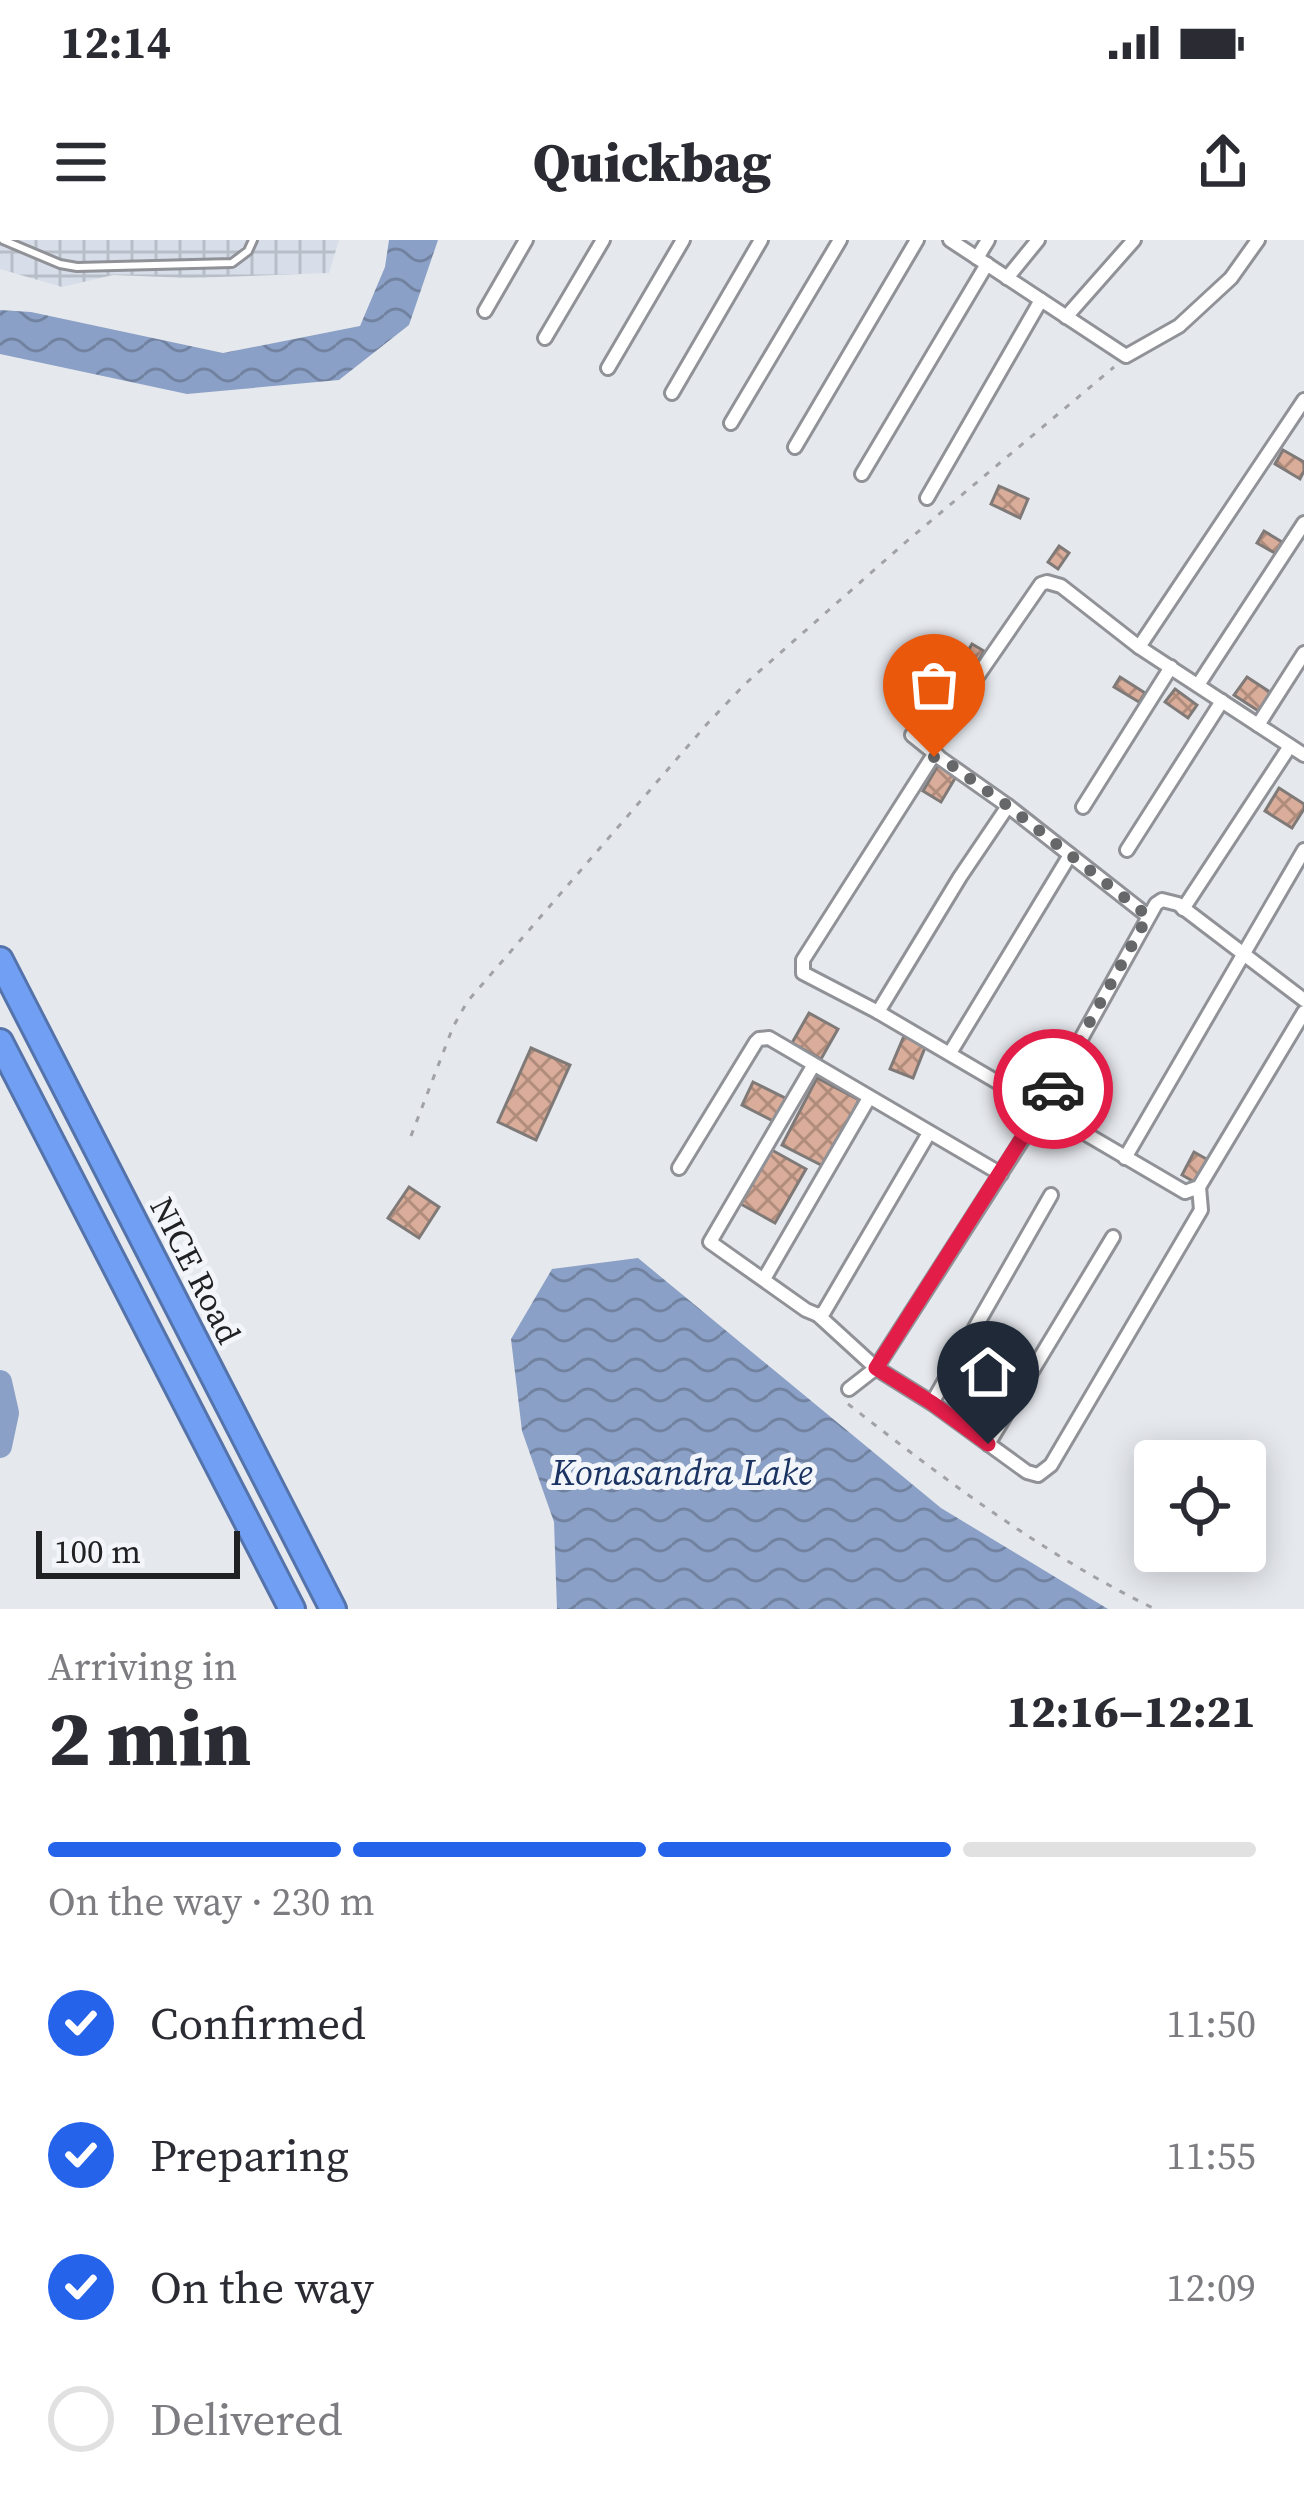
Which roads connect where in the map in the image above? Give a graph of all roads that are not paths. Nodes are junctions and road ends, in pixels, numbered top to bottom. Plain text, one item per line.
1 (3, 240) edge
2 (253, 240) edge
3 (526, 240) edge
4 (603, 240) edge
5 (682, 240) edge
6 (761, 240) edge
7 (840, 240) edge
8 (917, 240) edge
9 (950, 240) edge
10 (988, 240) edge
11 (1038, 240) edge
12 (1134, 240) edge
13 (1258, 240) edge
14 (982, 261) junction
15 (1007, 278) junction
16 (1041, 300) junction
17 (484, 311) dead end
18 (1066, 317) junction
19 (545, 338) dead end
20 (608, 368) dead end
21 (672, 393) dead end
22 (1304, 400) edge
23 (730, 423) dead end
24 (795, 447) dead end
25 (862, 474) dead end
26 (927, 498) dead end
27 (1304, 523) edge
28 (1139, 646) junction
29 (1304, 653) edge
30 (1171, 668) junction
31 (1198, 686) junction
32 (961, 700) dead end
33 (1222, 701) junction
34 (1258, 724) junction
35 (912, 735) dead end
36 (1290, 746) junction
37 (1304, 755) edge
38 (938, 757) junction
39 (1008, 806) junction
40 (1083, 807) dead end
41 (1127, 850) dead end
42 (1304, 850) edge
43 (1070, 855) junction
44 (1183, 909) junction
45 (1148, 916) junction
46 (1242, 952) junction
47 (0, 960) edge
48 (1304, 1000) edge
49 (878, 1012) junction
50 (1304, 1012) edge
51 (0, 1042) edge
52 (950, 1053) junction
53 (814, 1066) junction
54 (869, 1098) junction
55 (1042, 1109) junction
56 (929, 1133) junction
57 (1124, 1158) junction
58 (679, 1168) dead end
59 (1000, 1174) junction
60 (1199, 1187) junction
61 (1051, 1196) dead end
62 (1113, 1237) dead end
63 (764, 1279) junction
64 (818, 1315) junction
65 (876, 1368) junction
66 (848, 1389) road end
67 (932, 1403) junction
68 (988, 1444) junction
69 (292, 1609) edge
70 (333, 1609) edge

1 - 2 lane
3 - 17 street
4 - 19 street
5 - 20 street
6 - 21 street
7 - 23 street
8 - 24 street
9 - 14 street
10 - 14 street
11 - 15 street
12 - 18 street
13 - 18 street
14 - 15 street
14 - 25 street
15 - 16 street
16 - 18 street
16 - 26 street
22 - 28 street
27 - 31 street
28 - 30 street
28 - 32 street
29 - 34 street
30 - 31 street
30 - 40 street
31 - 33 street
33 - 34 street
33 - 41 street
34 - 36 street
35 - 38 street
36 - 37 street
36 - 44 street
38 - 39 street
38 - 49 street
39 - 43 street
39 - 49 street
42 - 46 street
43 - 45 street
43 - 52 street
44 - 45 street
44 - 46 street
45 - 55 street
46 - 48 street
46 - 57 street
47 - 70 highway, NICE Road
49 - 52 street
50 - 60 street
51 - 69 highway
52 - 55 street
53 - 54 street
53 - 58 street
53 - 63 street
54 - 56 street
54 - 63 street
55 - 57 street
55 - 59 street
56 - 59 street
56 - 64 street
57 - 60 street
59 - 65 street
60 - 68 street
61 - 67 street
62 - 68 street
63 - 64 street
64 - 65 street
65 - 66 street
65 - 67 street
67 - 68 street

